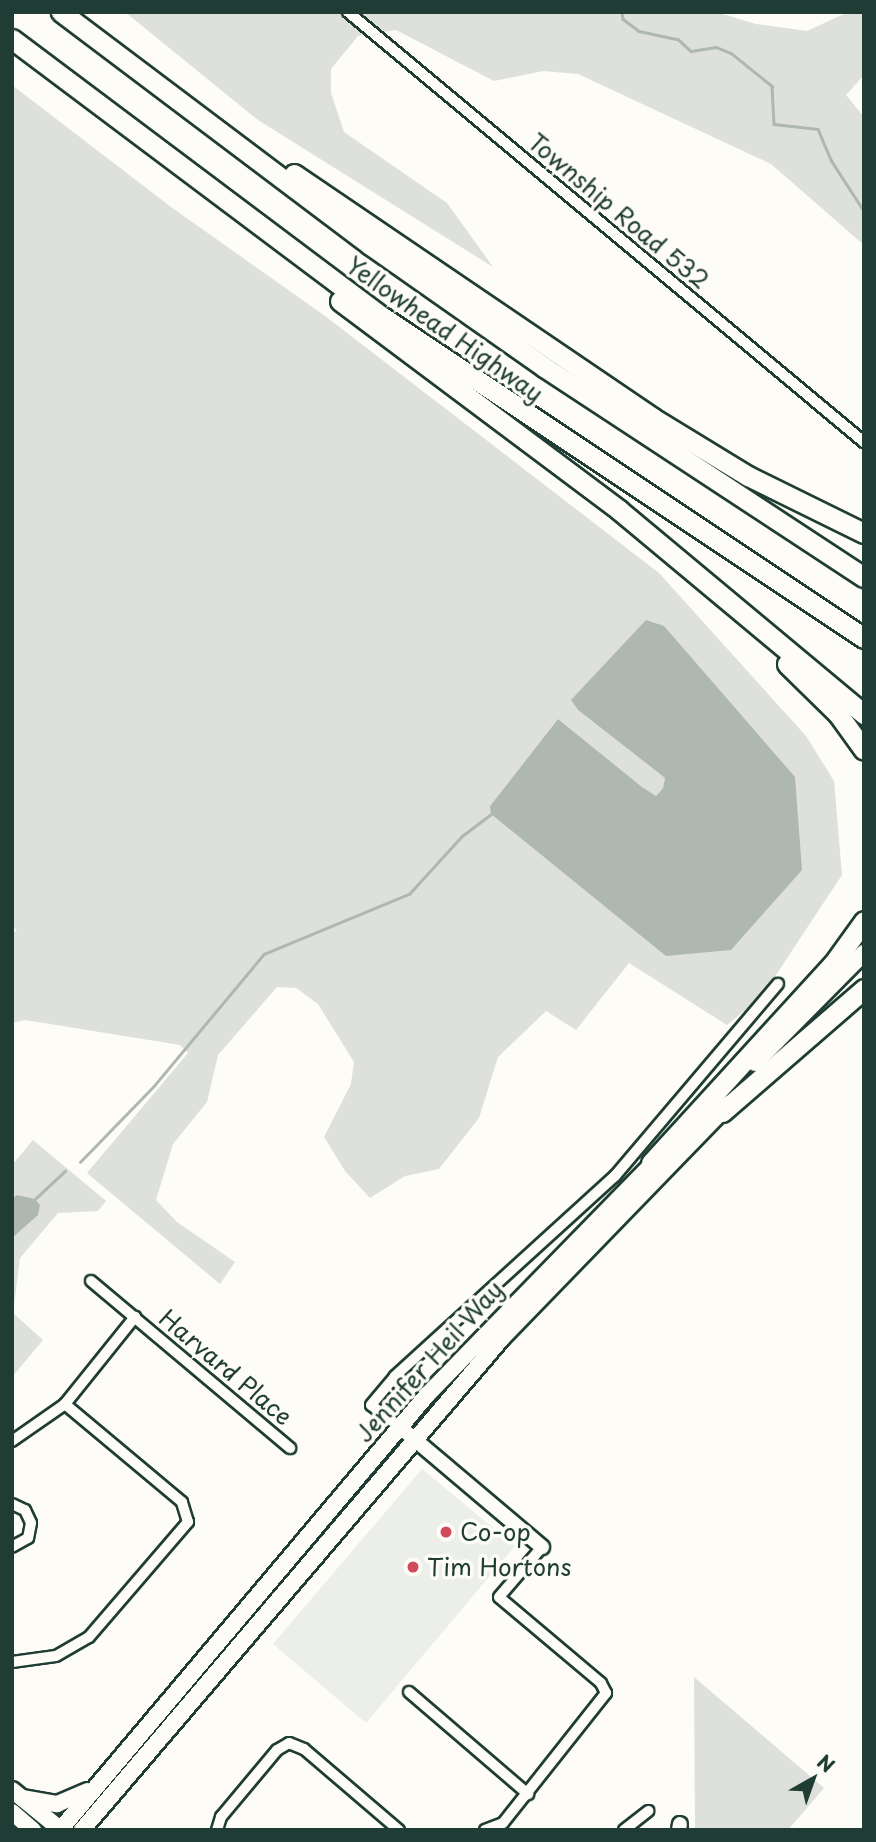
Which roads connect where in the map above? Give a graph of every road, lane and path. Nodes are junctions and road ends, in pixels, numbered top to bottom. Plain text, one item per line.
1 (61, 12) edge
2 (348, 12) edge
3 (12, 39) edge
4 (170, 97) junction
5 (237, 211) junction
6 (864, 442) edge
7 (864, 533) edge
8 (864, 577) edge
9 (712, 585) junction
10 (864, 638) edge
11 (864, 714) edge
12 (864, 750) edge
13 (864, 921) edge
14 (864, 953) edge
15 (864, 967) edge
16 (778, 984) dead end
17 (864, 989) edge
18 (722, 1112) junction
19 (651, 1163) junction
20 (91, 1281) dead end
21 (135, 1317) junction
22 (65, 1404) junction
23 (400, 1427) junction
24 (413, 1438) junction
25 (12, 1441) edge
26 (290, 1448) dead end
27 (12, 1504) edge
28 (12, 1547) edge
29 (542, 1547) joint
30 (12, 1662) edge
31 (409, 1692) dead end
32 (99, 1784) junction
33 (17, 1794) edge
34 (112, 1794) junction
35 (528, 1794) junction
36 (648, 1811) dead end
37 (13, 1813) edge
38 (22, 1830) edge
39 (33, 1830) edge
40 (60, 1830) edge
41 (82, 1830) edge
42 (100, 1830) edge
43 (217, 1830) edge
44 (399, 1830) edge
45 (485, 1830) edge
46 (624, 1830) edge

1 - 4 highway, Yellowhead Highway
2 - 6 street, Township Road 532
3 - 5 highway, Yellowhead Highway
4 - 7 highway
4 - 8 highway, Yellowhead Highway
5 - 9 highway
5 - 10 highway, Yellowhead Highway
9 - 11 highway
9 - 12 highway
13 - 19 highway
14 - 19 main road, Jennifer Heil Way
15 - 18 main road, Jennifer Heil Way
16 - 23 street, Jennifer Heil Way
17 - 18 highway
18 - 24 main road, Jennifer Heil Way
19 - 23 main road, Jennifer Heil Way
20 - 21 street, Harvard Place
21 - 22 street
21 - 26 street, Harvard Place
22 - 25 street
22 - 30 street
23 - 24 street
23 - 32 main road, Jennifer Heil Way
24 - 29 street
24 - 34 main road, Jennifer Heil Way
27 - 28 street
29 - 35 street
31 - 35 street
32 - 33 main road
32 - 40 main road, Jennifer Heil Way
33 - 40 main road
34 - 41 main road, Jennifer Heil Way
34 - 42 main road
35 - 45 street
36 - 46 street
37 - 38 main road
37 - 39 main road
43 - 44 street

